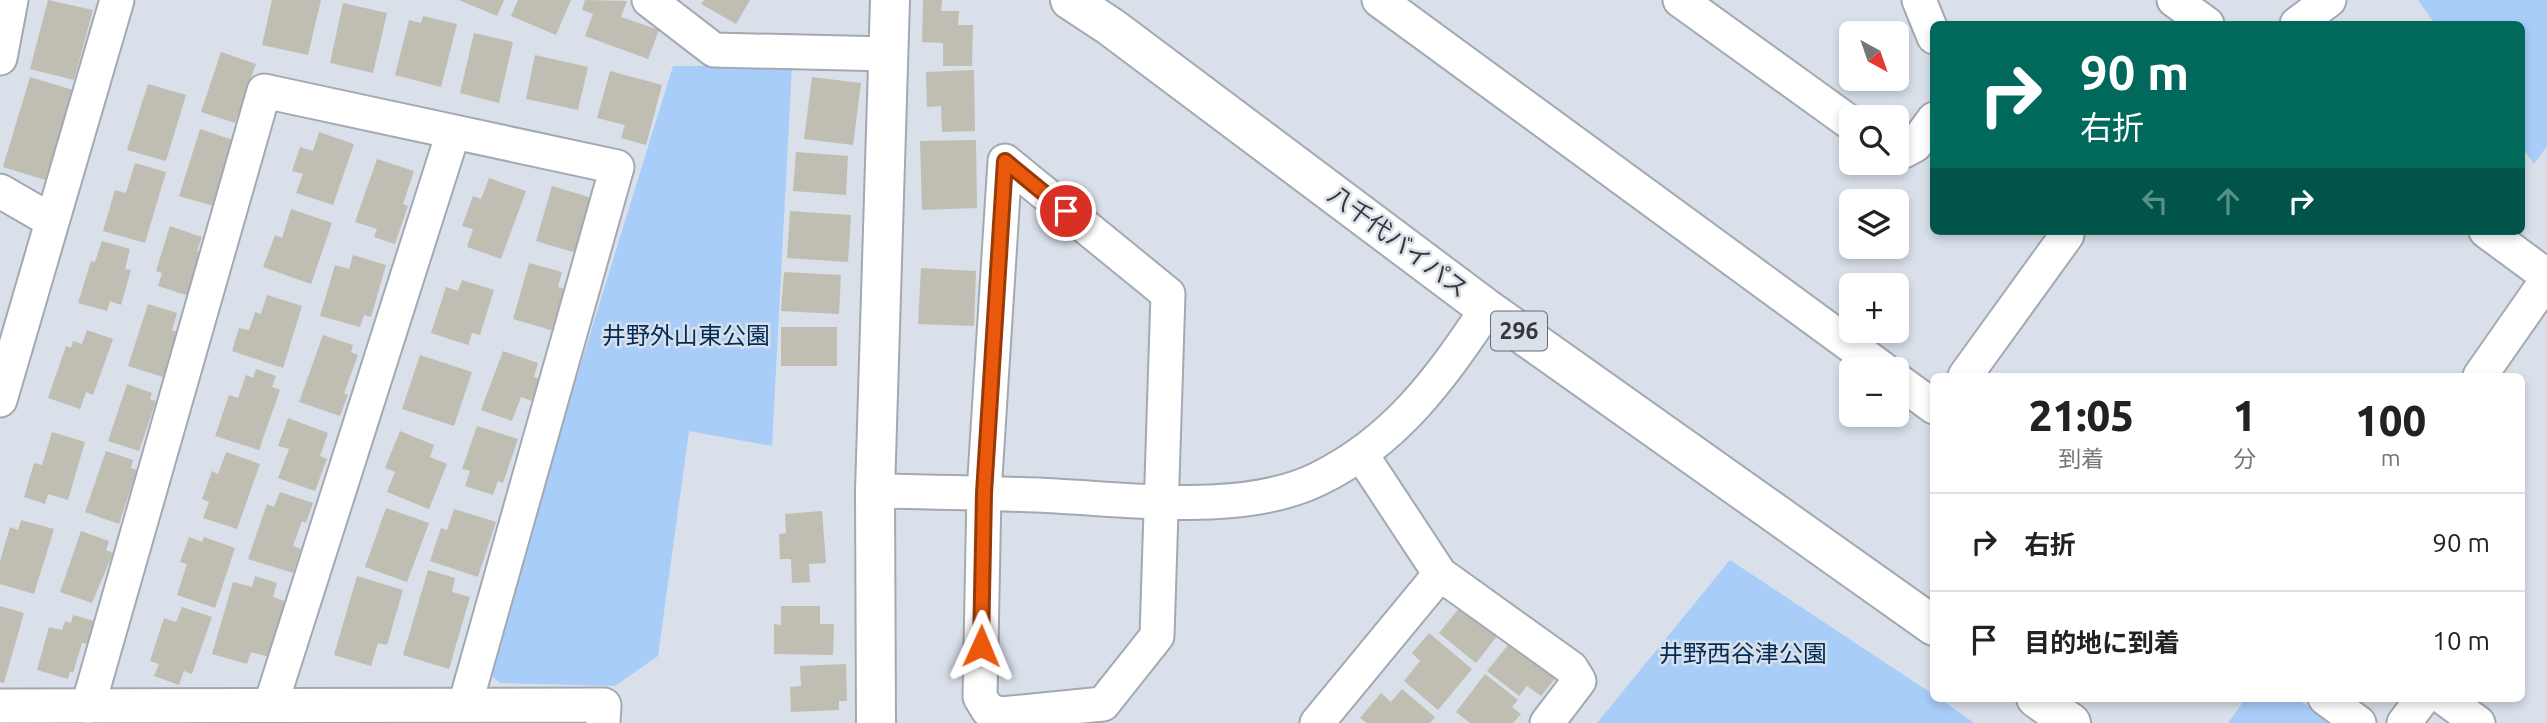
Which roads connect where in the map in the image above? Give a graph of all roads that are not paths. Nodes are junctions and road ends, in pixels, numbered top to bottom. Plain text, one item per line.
1 (10, 0) edge
2 (117, 0) edge
3 (649, 0) edge
4 (890, 0) edge
5 (1070, 0) edge
6 (1379, 0) edge
7 (1680, 0) edge
8 (1919, 0) edge
9 (2174, 0) edge
10 (2329, 0) edge
11 (2203, 21) edge
12 (2301, 21) edge
13 (1930, 27) edge
14 (889, 54) junction
15 (0, 58) edge
16 (1839, 115) edge
17 (1930, 124) edge
18 (453, 134) junction
19 (1909, 148) edge
20 (0, 191) edge
21 (52, 221) junction
22 (2067, 235) edge
23 (2491, 235) edge
24 (2547, 278) edge
25 (1487, 309) junction
26 (1867, 357) edge
27 (1967, 373) edge
28 (2482, 373) edge
29 (1909, 389) edge
30 (0, 400) edge
31 (1930, 404) edge
32 (1361, 454) junction
33 (875, 491) junction
34 (984, 493) junction
35 (1161, 501) junction
36 (1440, 574) junction
37 (1930, 623) edge
38 (2330, 702) edge
39 (2420, 702) edge
40 (2449, 702) edge
41 (271, 704) junction
42 (466, 705) junction
43 (0, 706) edge
44 (88, 706) junction
45 (603, 723) edge
46 (876, 723) edge
47 (1317, 723) edge
48 (1547, 723) edge
49 (2359, 723) edge
50 (2404, 723) edge
51 (2478, 723) edge

1 - 15 street
2 - 21 street
3 - 14 street
4 - 14 main road
5 - 25 main road, 八千代バイパス / 296
6 - 26 street
7 - 16 street
8 - 13 street
9 - 11 street
10 - 12 street
14 - 33 main road
17 - 19 street
18 - 41 street
18 - 42 street
18 - 44 street
20 - 21 street
21 - 30 street
22 - 27 street
23 - 24 street
24 - 28 street
25 - 32 street
25 - 37 main road, 八千代バイパス / 296
29 - 31 street
32 - 35 street
32 - 36 street
33 - 34 street
33 - 46 main road
34 - 35 street
34 - 35 street
34 - 35 street
36 - 47 street
36 - 48 street
38 - 49 street
39 - 50 street
40 - 51 street
41 - 42 street
41 - 44 street
42 - 45 street
43 - 44 street

